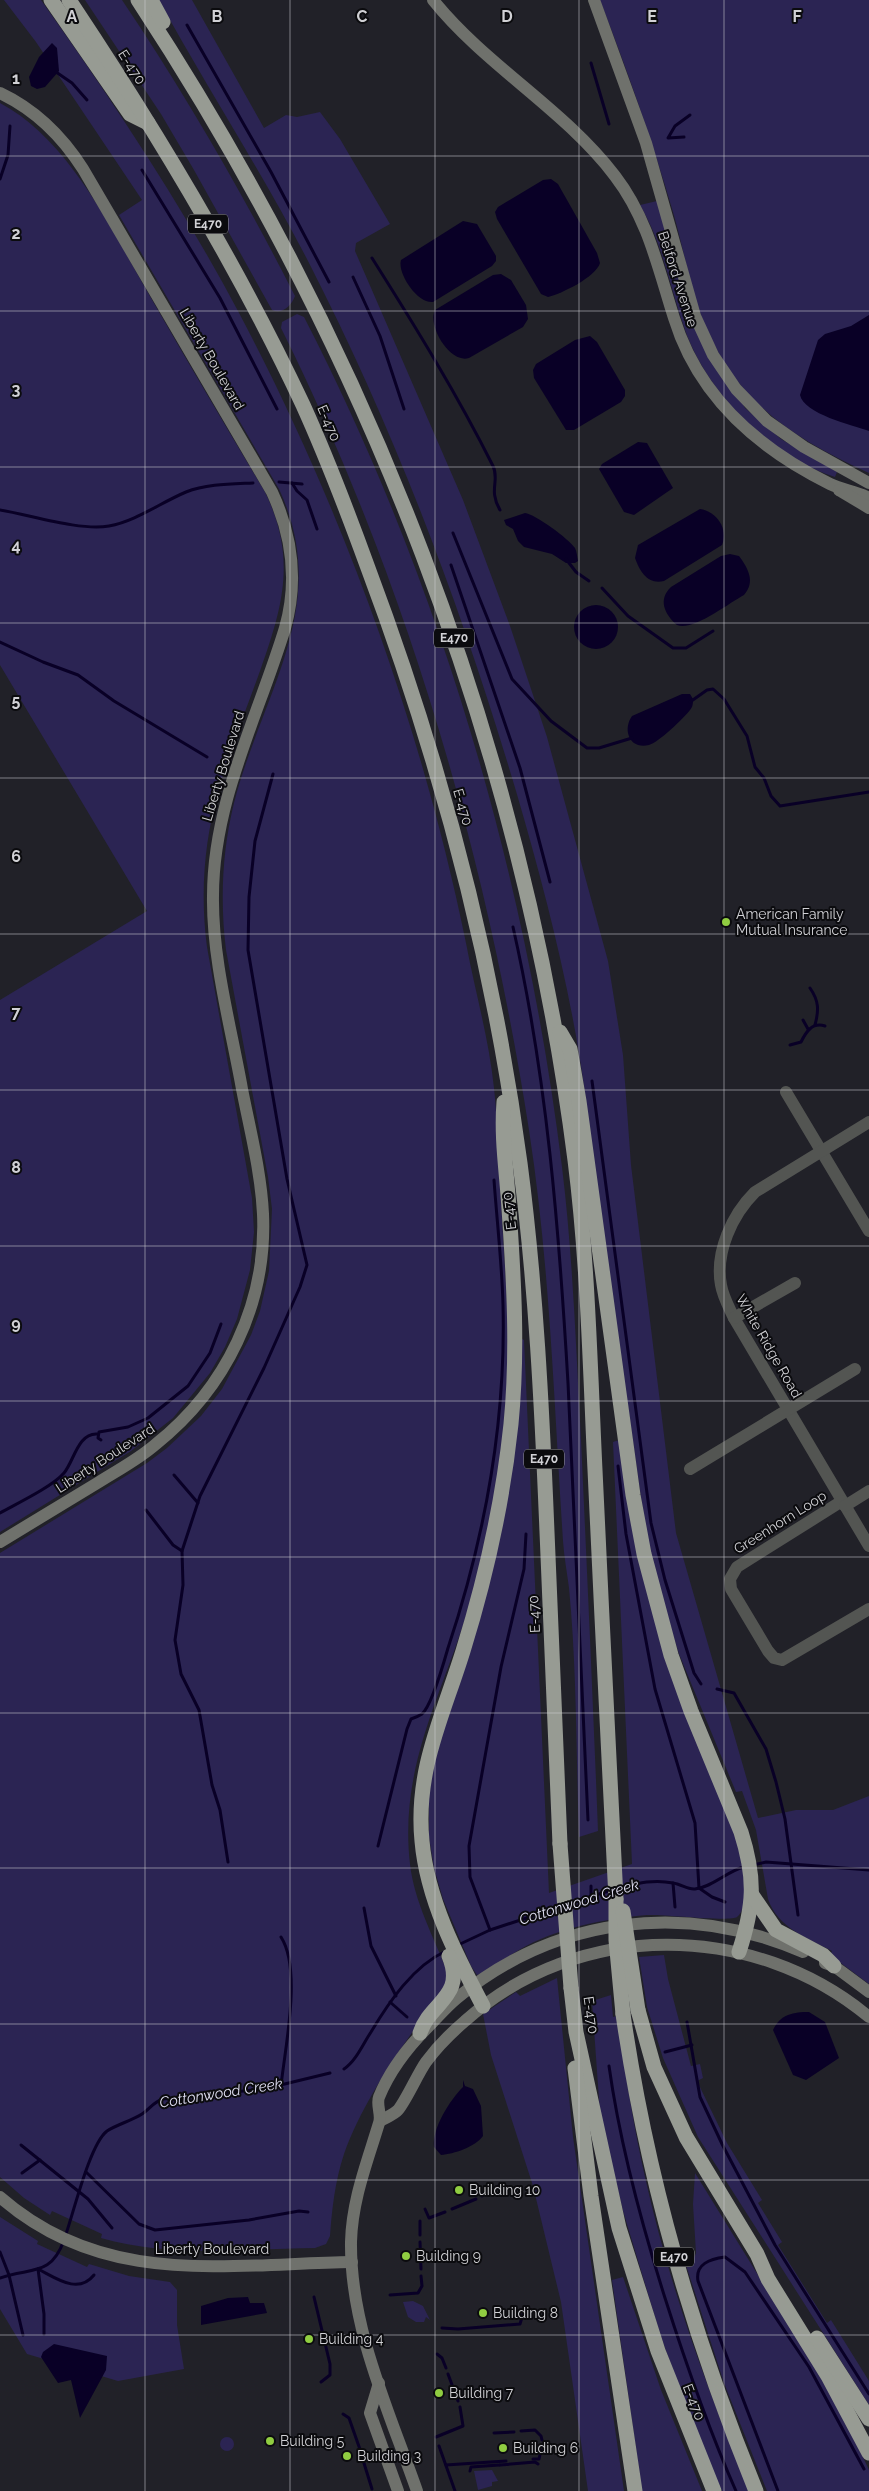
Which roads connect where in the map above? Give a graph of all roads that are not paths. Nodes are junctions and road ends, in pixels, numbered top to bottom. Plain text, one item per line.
1 (51, 0) edge
2 (68, 0) edge
3 (138, 0) edge
4 (152, 0) edge
5 (434, 0) edge
6 (594, 0) edge
7 (190, 80) junction
8 (0, 93) edge
9 (149, 124) junction
10 (868, 482) edge
11 (833, 486) junction
12 (869, 498) edge
13 (869, 508) edge
14 (555, 1025) junction
15 (506, 1076) junction
16 (786, 1092) dead end
17 (869, 1122) edge
18 (822, 1152) junction
19 (869, 1231) edge
20 (795, 1283) dead end
21 (734, 1318) junction
22 (855, 1369) dead end
23 (789, 1411) junction
24 (690, 1469) dead end
25 (869, 1491) edge
26 (844, 1504) junction
27 (0, 1542) edge
28 (869, 1546) edge
29 (869, 1609) edge
30 (752, 1896) junction
31 (616, 1899) junction
32 (746, 1931) junction
33 (739, 1952) junction
34 (834, 1966) junction
35 (458, 1968) junction
36 (472, 1986) junction
37 (869, 1992) edge
38 (483, 2006) junction
39 (869, 2017) edge
40 (576, 2032) junction
41 (420, 2033) junction
42 (380, 2121) junction
43 (0, 2197) edge
44 (757, 2254) junction
45 (352, 2262) junction
46 (379, 2383) junction
47 (869, 2419) edge
48 (869, 2454) edge
49 (398, 2491) edge
50 (417, 2491) edge
51 (635, 2491) edge
52 (714, 2491) edge
53 (756, 2491) edge

1 - 9 highway
2 - 9 highway, E-470 / E470
3 - 7 highway, E-470 / E470
4 - 7 highway
5 - 11 main road, Belford Avenue
6 - 10 main road, Belford Avenue
7 - 14 highway, E-470 / E470
8 - 27 main road, Liberty Boulevard
9 - 15 highway, E-470 / E470
11 - 12 main road, Belford Avenue
11 - 13 main road
14 - 30 highway
14 - 31 highway, E-470 / E470
15 - 35 highway
15 - 40 highway, E-470 / E470, bridge
16 - 18 street
17 - 18 street, White Ridge Road
18 - 19 street
18 - 21 street, White Ridge Road
20 - 21 street
21 - 23 street, White Ridge Road
22 - 23 street
23 - 24 street
23 - 26 street, White Ridge Road
25 - 26 street
26 - 28 street, White Ridge Road
26 - 29 street, Greenhorn Loop
30 - 32 highway
30 - 34 highway
31 - 44 highway, bridge
31 - 53 highway, E-470 / E470, bridge
32 - 33 highway
32 - 34 main road
32 - 36 main road
33 - 38 main road
33 - 39 main road
34 - 37 main road
35 - 36 highway
35 - 41 highway
36 - 38 highway
36 - 41 main road
38 - 42 main road
40 - 51 highway
40 - 52 highway, E-470 / E470
41 - 42 main road
42 - 45 main road
43 - 45 main road, Liberty Boulevard
44 - 47 highway
44 - 48 highway
45 - 46 main road
46 - 49 main road
46 - 50 main road

